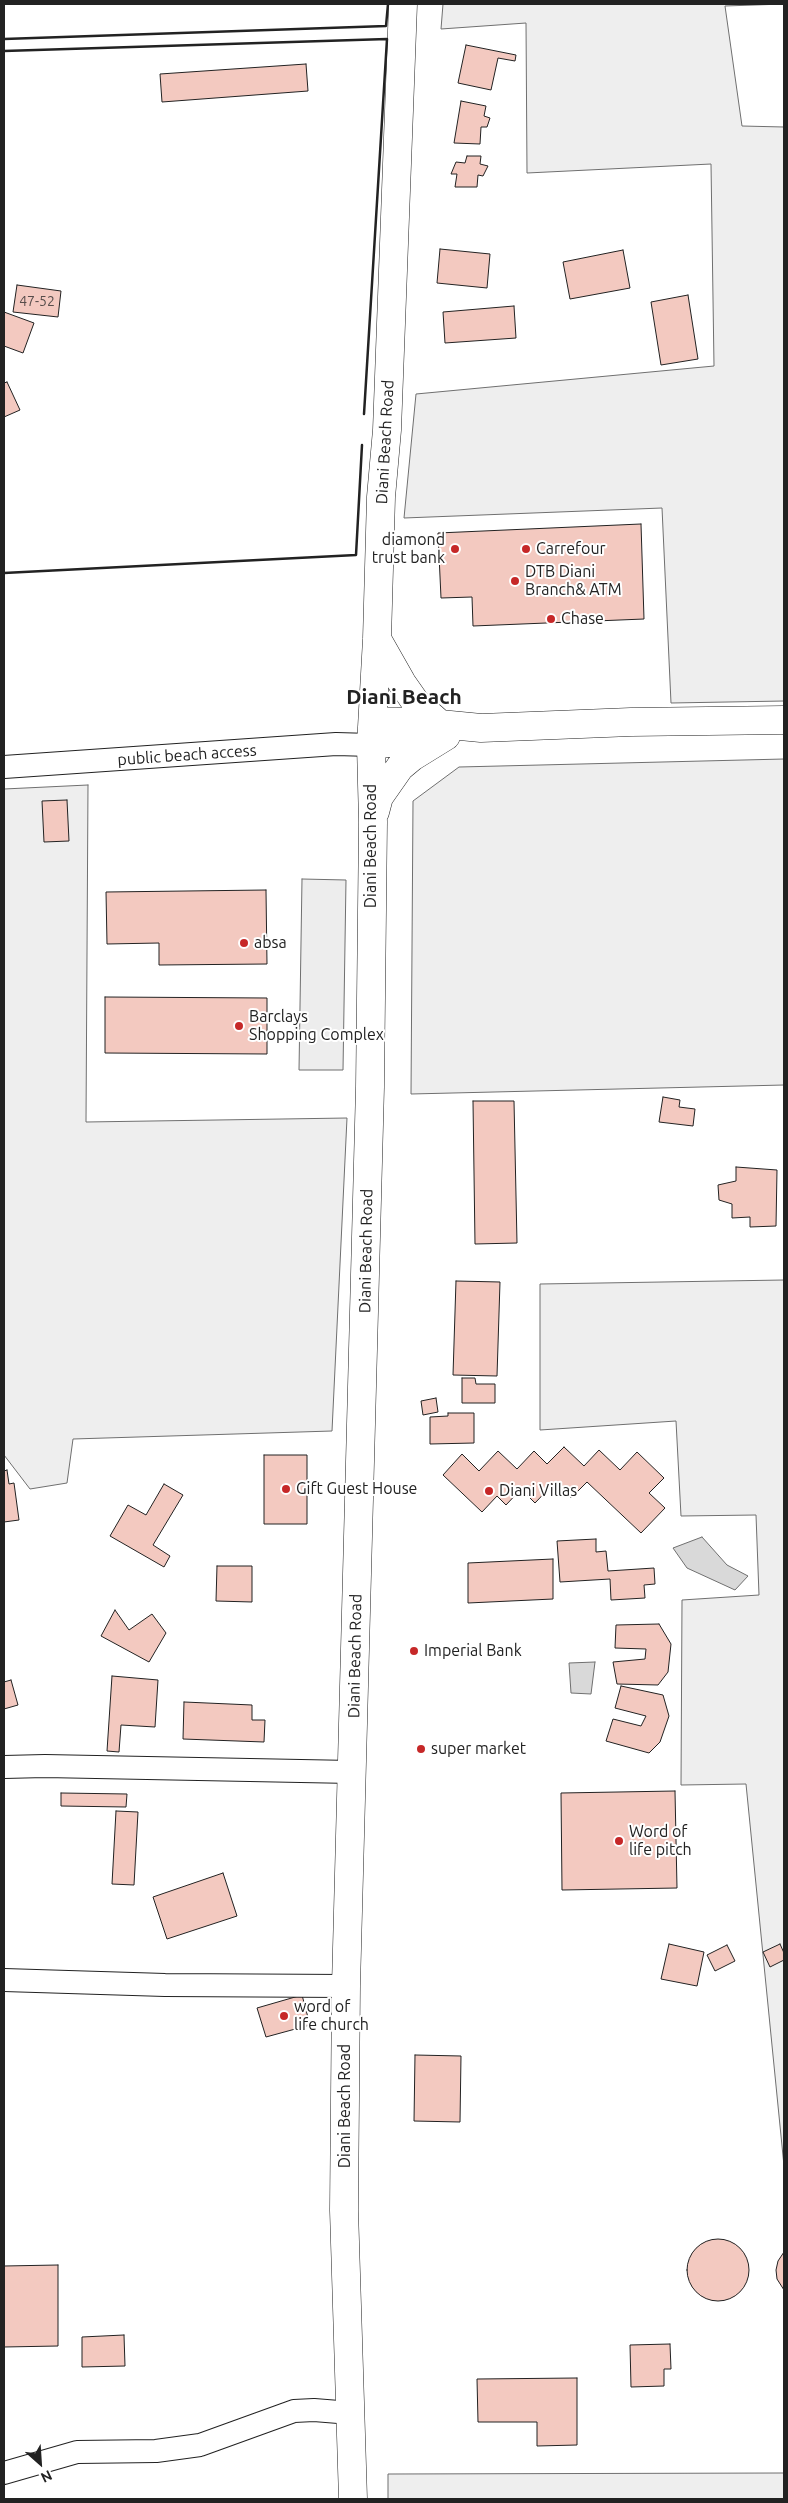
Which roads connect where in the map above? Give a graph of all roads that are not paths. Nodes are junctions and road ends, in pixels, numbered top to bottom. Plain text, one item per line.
1 (403, 4) edge
2 (378, 639) junction
3 (784, 720) edge
4 (444, 731) junction
5 (372, 733) junction
6 (4, 767) edge
7 (373, 822) junction
8 (4, 1768) edge
9 (352, 1772) junction
10 (4, 1980) edge
11 (346, 1986) junction
12 (351, 2413) junction
13 (4, 2473) edge
14 (353, 2499) edge

1 - 2 main road, Diani Beach Road
2 - 4 main road
2 - 5 main road, Diani Beach Road
3 - 4 main road
4 - 5 main road
4 - 7 main road
5 - 6 street, public beach access
5 - 7 main road, Diani Beach Road
7 - 9 main road, Diani Beach Road
8 - 9 street
9 - 11 main road, Diani Beach Road
10 - 11 street
11 - 12 main road, Diani Beach Road
12 - 13 street
12 - 14 main road, Diani Beach Road

